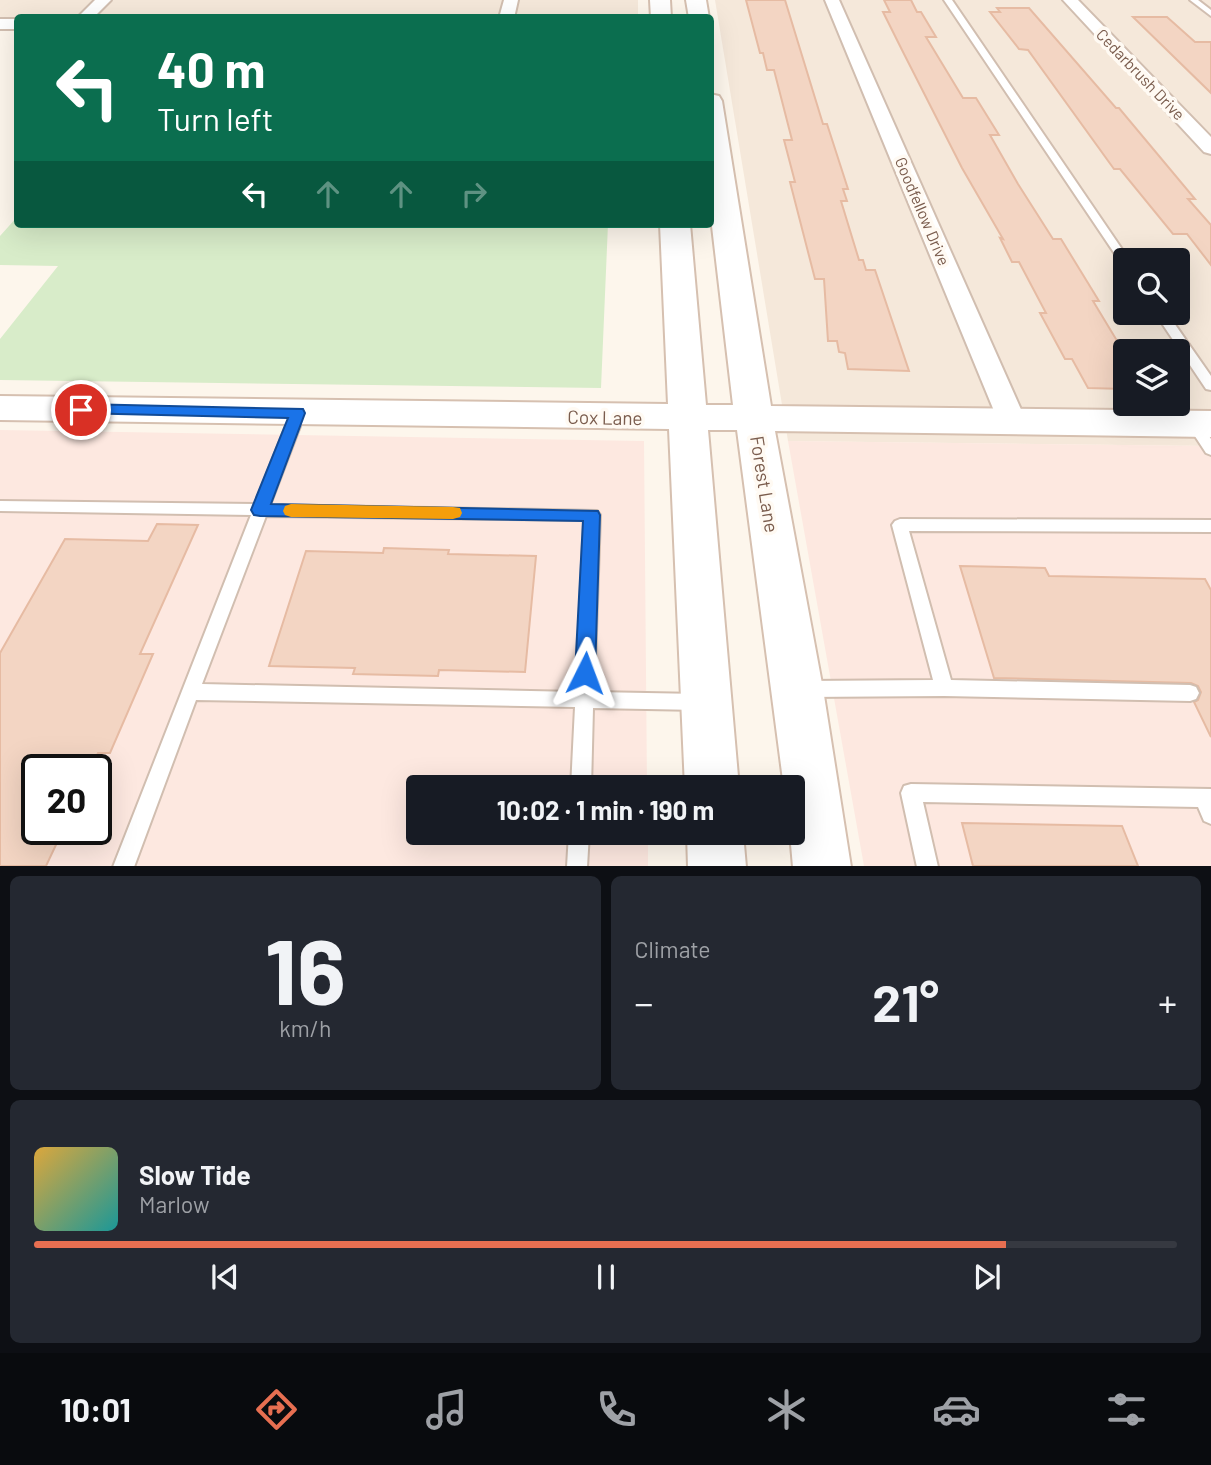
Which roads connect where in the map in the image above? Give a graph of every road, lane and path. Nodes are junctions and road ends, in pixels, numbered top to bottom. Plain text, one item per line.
1 (104, 0) edge
2 (832, 0) edge
3 (948, 0) edge
4 (1070, 0) edge
5 (1194, 0) edge
6 (88, 14) edge
7 (1211, 14) edge
8 (714, 130) edge
9 (1211, 148) edge
10 (675, 228) edge
11 (1116, 248) edge
12 (1169, 325) edge
13 (1211, 386) edge
14 (0, 408) edge
15 (298, 413) junction
16 (688, 418) junction
17 (754, 419) junction
18 (1013, 423) junction
19 (1205, 433) edge
20 (0, 506) edge
21 (260, 510) junction
22 (1211, 526) edge
23 (944, 688) junction
24 (798, 689) junction
25 (190, 692) junction
26 (1190, 693) dead end
27 (584, 699) junction
28 (707, 702) junction
29 (581, 775) edge
30 (711, 775) edge
31 (1208, 803) edge
32 (578, 845) edge
33 (716, 845) edge
34 (123, 866) edge
35 (577, 866) edge
36 (717, 866) edge
37 (822, 866) edge
38 (928, 866) edge

1 - 6 street
2 - 18 street, Goodfellow Drive
3 - 11 lane
4 - 9 street, Cedarbrush Drive
5 - 7 lane
8 - 17 main road, Forest Lane
10 - 16 main road
12 - 13 lane
14 - 15 main road, Cox Lane
15 - 16 main road, Cox Lane
15 - 21 lane
16 - 17 main road, Cox Lane
16 - 28 main road
17 - 18 main road, Cox Lane
17 - 24 main road, Forest Lane
18 - 19 main road, Cox Lane
20 - 21 lane
21 - 25 lane
21 - 27 lane
22 - 23 lane
23 - 24 lane
23 - 26 lane
24 - 37 main road, Forest Lane
25 - 27 lane
25 - 34 lane
27 - 28 lane
27 - 29 lane
28 - 30 main road
31 - 38 lane
32 - 35 lane
33 - 36 main road

